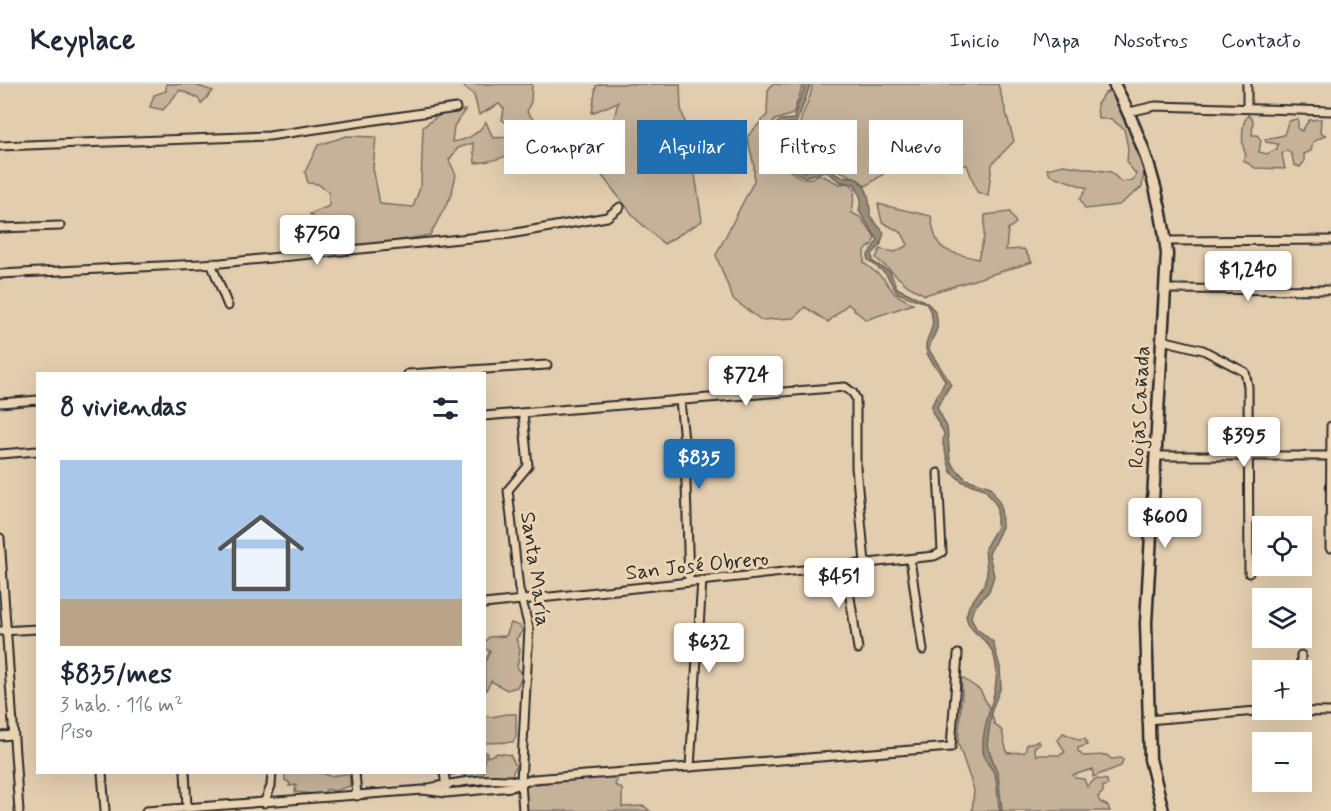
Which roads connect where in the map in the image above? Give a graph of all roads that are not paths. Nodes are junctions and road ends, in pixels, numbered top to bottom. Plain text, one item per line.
1 (1114, 84) edge
2 (1247, 84) edge
3 (456, 108) dead end
4 (1247, 108) junction
5 (1331, 111) edge
6 (1129, 112) junction
7 (0, 146) edge
8 (620, 207) dead end
9 (60, 226) dead end
10 (0, 228) edge
11 (1331, 240) edge
12 (1166, 241) junction
13 (211, 263) junction
14 (0, 274) edge
15 (1165, 289) junction
16 (1331, 290) edge
17 (228, 306) dead end
18 (1162, 340) junction
19 (547, 365) dead end
20 (439, 372) edge
21 (36, 400) edge
22 (680, 400) junction
23 (0, 403) edge
24 (524, 413) junction
25 (486, 416) edge
26 (1331, 426) edge
27 (36, 451) edge
28 (0, 454) edge
29 (1156, 456) junction
30 (1248, 456) junction
31 (1330, 456) edge
32 (938, 473) dead end
33 (0, 538) edge
34 (1330, 548) edge
35 (910, 559) junction
36 (865, 563) junction
37 (845, 565) junction
38 (1248, 573) dead end
39 (702, 580) junction
40 (689, 582) junction
41 (524, 600) junction
42 (486, 604) edge
43 (36, 629) edge
44 (4, 631) edge
45 (858, 649) dead end
46 (922, 650) dead end
47 (958, 654) dead end
48 (1301, 655) dead end
49 (1301, 660) edge
50 (1252, 711) edge
51 (1312, 711) edge
52 (1331, 712) edge
53 (1147, 720) junction
54 (13, 735) junction
55 (0, 736) edge
56 (690, 767) junction
57 (102, 774) edge
58 (185, 774) edge
59 (272, 774) edge
60 (355, 774) edge
61 (444, 774) edge
62 (521, 782) junction
63 (446, 784) junction
64 (423, 790) junction
65 (446, 793) junction
66 (357, 796) junction
67 (264, 803) junction
68 (187, 806) junction
69 (19, 811) edge
70 (105, 811) edge
71 (146, 811) edge
72 (523, 811) edge
73 (1163, 811) edge

1 - 6 main road, Rojas Cañada
2 - 4 street
3 - 7 street
4 - 5 street
4 - 6 street
6 - 12 main road, Rojas Cañada
8 - 13 street
9 - 10 street
11 - 12 street
12 - 15 main road, Rojas Cañada
13 - 14 street
13 - 17 street
15 - 16 street
15 - 18 main road, Rojas Cañada
18 - 29 main road, Rojas Cañada
18 - 30 street
19 - 20 street
21 - 23 street
22 - 24 street
22 - 36 street
22 - 40 street
24 - 25 street
24 - 41 street, Santa María
26 - 31 street
27 - 28 street
29 - 30 street
29 - 53 main road, Rojas Cañada
30 - 31 street
30 - 38 street
31 - 34 street
32 - 35 street, San José Obrero
33 - 44 street
35 - 36 street, San José Obrero
35 - 46 street
36 - 37 street, San José Obrero
37 - 39 street, San José Obrero
37 - 45 street
39 - 40 street, San José Obrero
39 - 56 street
40 - 41 street, San José Obrero
41 - 42 street, San José Obrero
41 - 62 street, Santa María
43 - 44 street
44 - 54 street
47 - 56 street
48 - 49 street
50 - 53 street
51 - 52 street
53 - 73 main road, Rojas Cañada
54 - 55 street
54 - 69 street
56 - 62 street
57 - 70 street
58 - 68 street
59 - 67 street
60 - 66 street
61 - 63 street
62 - 63 street
62 - 65 street
62 - 72 street, Santa María
63 - 64 street
63 - 65 street
64 - 65 street
64 - 66 street
66 - 67 street
67 - 68 street
68 - 71 street

